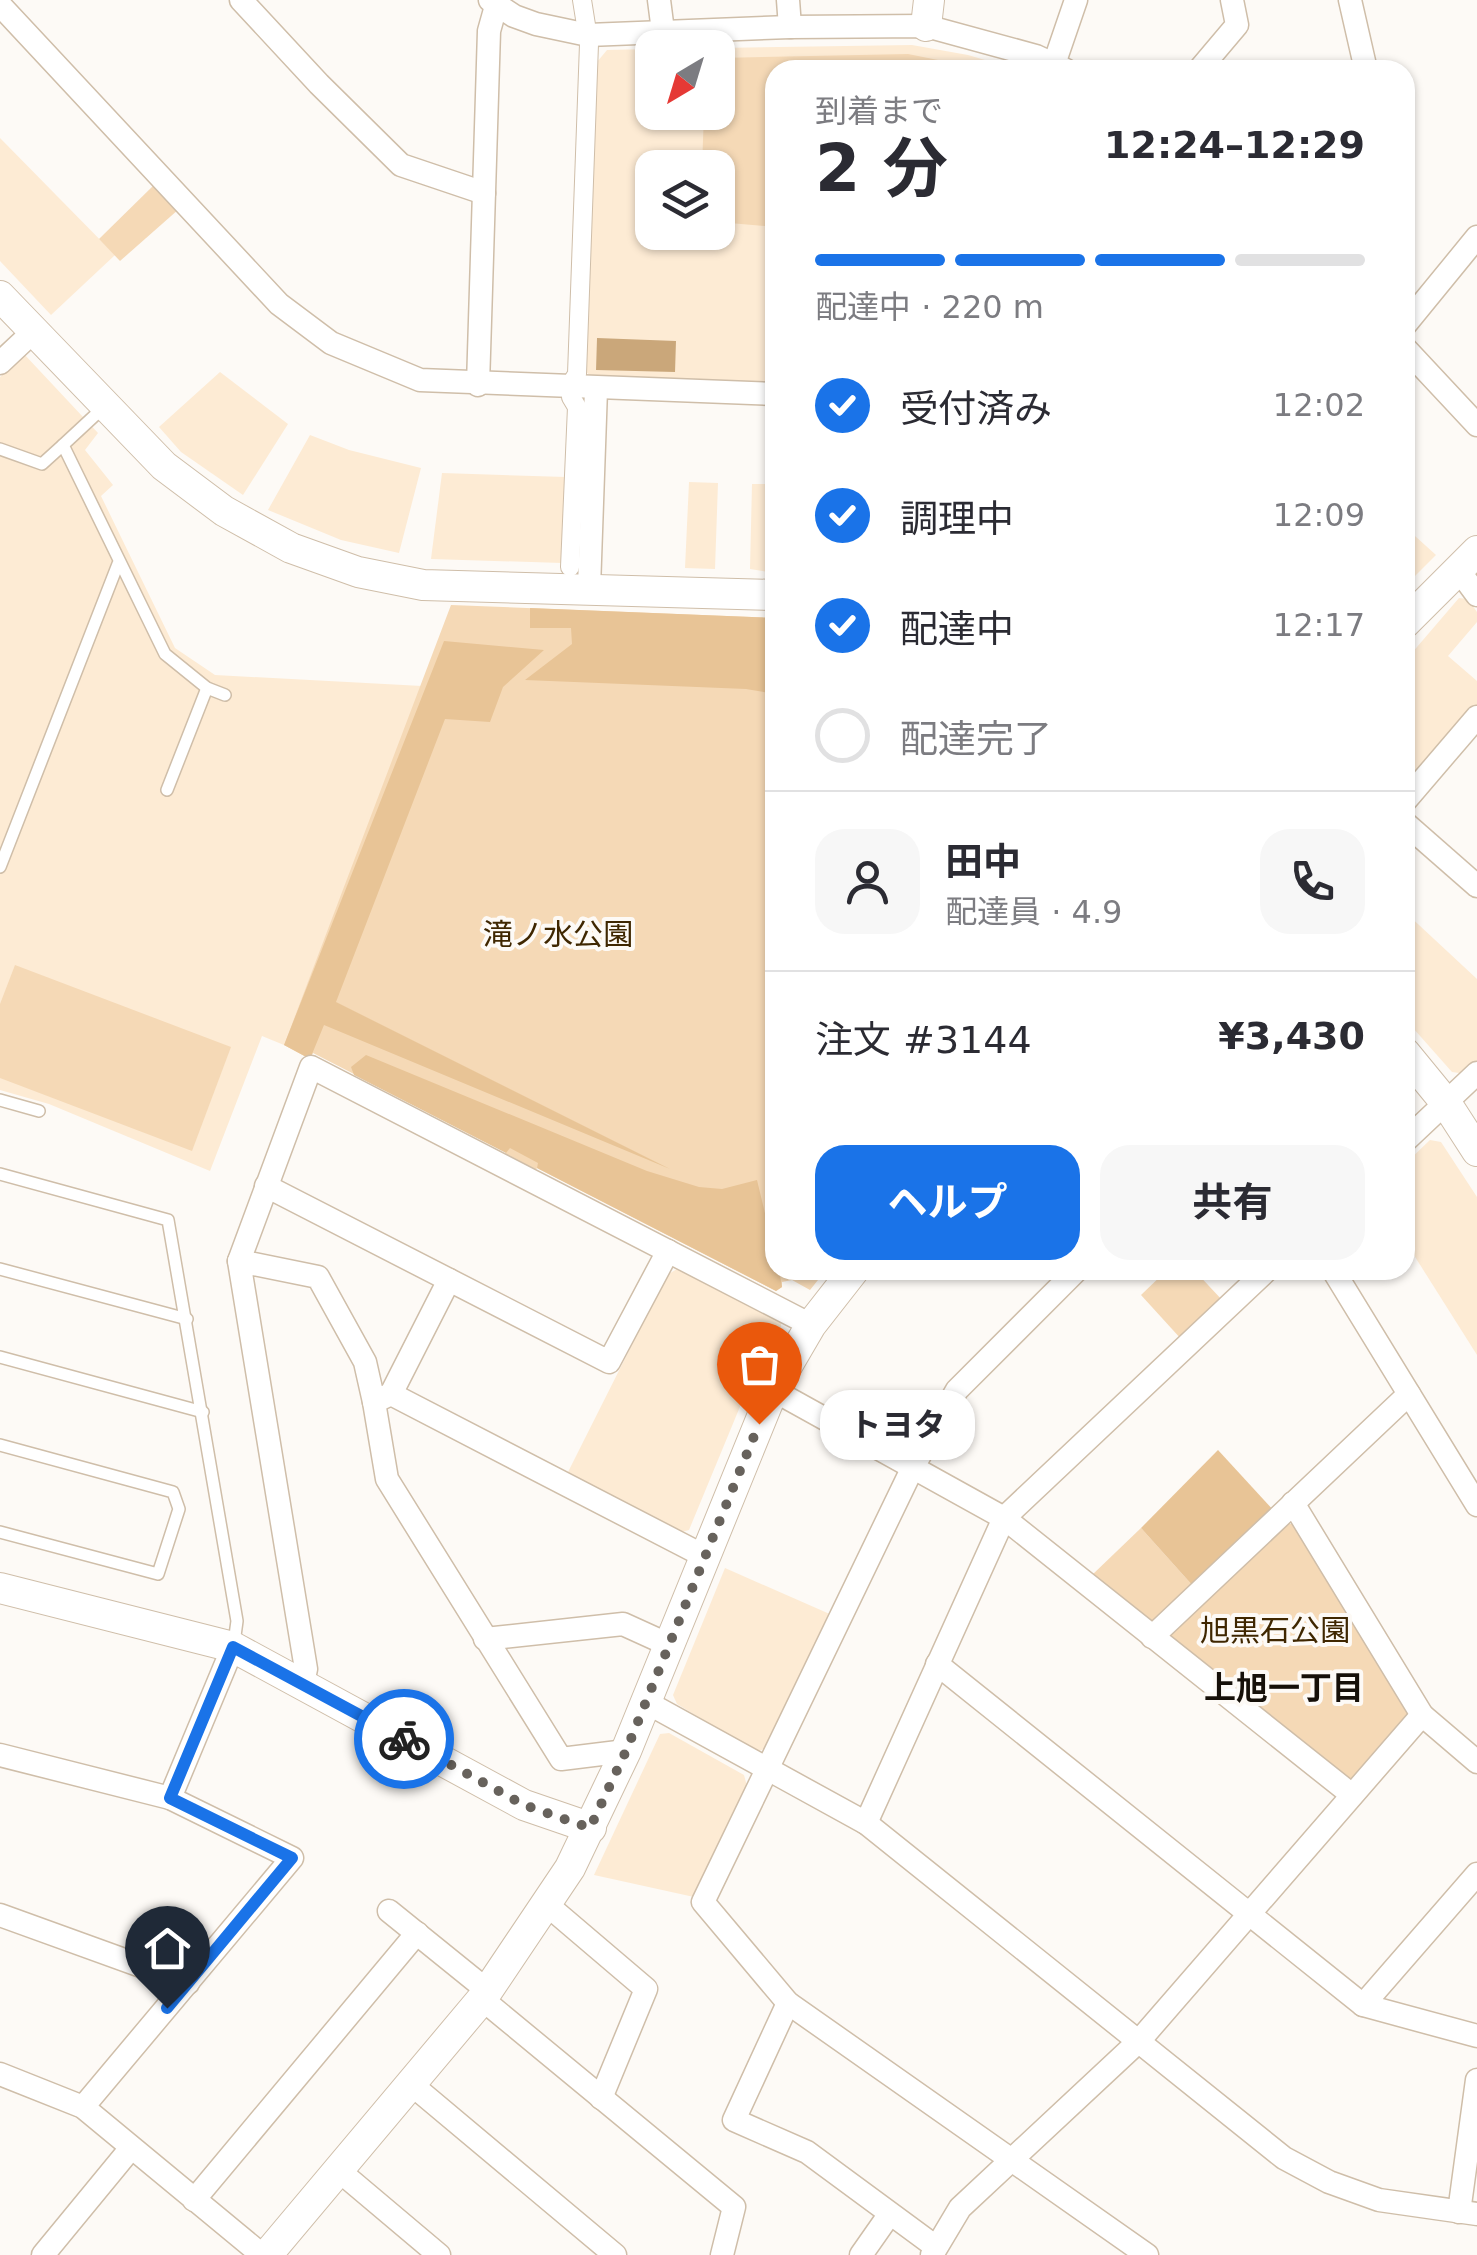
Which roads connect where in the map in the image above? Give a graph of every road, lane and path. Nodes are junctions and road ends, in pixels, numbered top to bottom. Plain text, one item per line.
1 (241, 0) edge
2 (582, 0) edge
3 (658, 0) edge
4 (788, 0) edge
5 (1076, 0) edge
6 (1232, 0) edge
7 (1350, 0) edge
8 (493, 3) edge
9 (0, 5) edge
10 (928, 13) edge
11 (790, 27) junction
12 (663, 30) edge
13 (695, 30) edge
14 (635, 32) edge
15 (1043, 60) edge
16 (1059, 60) edge
17 (1208, 60) edge
18 (1364, 60) edge
19 (484, 193) junction
20 (1477, 237) edge
21 (0, 296) edge
22 (1415, 313) edge
23 (33, 332) junction
24 (1415, 357) edge
25 (0, 363) edge
26 (478, 384) junction
27 (596, 389) junction
28 (765, 394) edge
29 (105, 406) junction
30 (1472, 408) edge
31 (63, 445) junction
32 (0, 449) edge
33 (1467, 559) edge
34 (118, 564) junction
35 (579, 578) junction
36 (765, 594) edge
37 (1477, 595) edge
38 (1415, 613) edge
39 (207, 688) junction
40 (225, 695) dead end
41 (1477, 717) edge
42 (1415, 789) edge
43 (168, 790) dead end
44 (1415, 832) edge
45 (0, 867) edge
46 (1477, 886) edge
47 (1415, 1065) edge
48 (1477, 1073) edge
49 (0, 1100) edge
50 (1446, 1103) junction
51 (39, 1112) dead end
52 (1415, 1132) edge
53 (1477, 1151) edge
54 (0, 1174) edge
55 (266, 1186) junction
56 (668, 1251) junction
57 (239, 1261) junction
58 (0, 1270) edge
59 (449, 1280) junction
60 (846, 1280) edge
61 (1067, 1280) edge
62 (1257, 1280) edge
63 (1339, 1280) edge
64 (187, 1319) junction
65 (811, 1325) junction
66 (0, 1357) edge
67 (773, 1390) junction
68 (1409, 1394) junction
69 (382, 1398) junction
70 (202, 1412) junction
71 (0, 1445) edge
72 (914, 1466) junction
73 (1293, 1502) junction
74 (1477, 1505) edge
75 (1004, 1518) junction
76 (0, 1532) edge
77 (704, 1556) junction
78 (0, 1588) edge
79 (1152, 1637) junction
80 (485, 1639) junction
81 (667, 1644) junction
82 (233, 1647) junction
83 (937, 1664) junction
84 (303, 1683) junction
85 (644, 1701) junction
86 (1422, 1715) junction
87 (626, 1751) junction
88 (0, 1755) edge
89 (1477, 1762) edge
90 (768, 1768) junction
91 (1352, 1796) junction
92 (170, 1798) junction
93 (866, 1824) junction
94 (590, 1828) junction
95 (1476, 1878) edge
96 (545, 1903) junction
97 (389, 1911) dead end
98 (1249, 1914) junction
99 (0, 1915) edge
100 (416, 1933) junction
101 (188, 1983) junction
102 (485, 1995) junction
103 (788, 2002) junction
104 (1363, 2005) junction
105 (1477, 2036) edge
106 (1139, 2042) junction
107 (0, 2074) edge
108 (1477, 2080) edge
109 (411, 2084) junction
110 (602, 2098) junction
111 (83, 2107) junction
112 (131, 2148) junction
113 (1014, 2158) junction
114 (337, 2170) junction
115 (194, 2200) junction
116 (1468, 2213) edge
117 (889, 2214) junction
118 (934, 2251) edge
119 (43, 2255) edge
120 (264, 2255) edge
121 (439, 2255) edge
122 (615, 2255) edge
123 (722, 2255) edge
124 (861, 2255) edge
125 (1147, 2255) edge

1 - 19 street
2 - 35 street
3 - 12 street
4 - 11 street
5 - 16 street
6 - 17 street
7 - 18 street
8 - 14 street
8 - 19 street
9 - 26 street
10 - 11 street
10 - 15 street
11 - 13 street
19 - 26 street
20 - 22 street
21 - 23 street
23 - 25 street
23 - 29 street
24 - 30 street
26 - 27 street
27 - 28 street
27 - 35 street
29 - 31 lane
29 - 35 street
31 - 32 lane
31 - 34 lane
33 - 37 street
33 - 38 street
34 - 39 lane
34 - 45 lane
35 - 36 street
39 - 40 lane
39 - 43 lane
41 - 42 street
44 - 46 street
47 - 50 street
48 - 50 street
49 - 51 lane
50 - 52 street
50 - 53 street
54 - 64 lane
55 - 56 street
55 - 57 street
55 - 59 street
56 - 59 street
56 - 65 street
57 - 69 street
57 - 84 street
58 - 64 lane
59 - 69 street
60 - 65 street
61 - 72 street
62 - 75 street
63 - 68 street
64 - 70 lane
65 - 67 street
66 - 70 lane
67 - 72 street
67 - 77 street
68 - 73 street
68 - 74 street
69 - 77 street
69 - 80 street
70 - 82 lane
71 - 76 lane
72 - 75 street
72 - 90 street
73 - 79 street
73 - 86 street
75 - 79 street
75 - 83 street
77 - 81 street
78 - 82 street
79 - 91 street
80 - 81 street
80 - 87 street
81 - 85 street
82 - 84 street
82 - 92 street
83 - 93 street
83 - 98 street
84 - 94 street
85 - 87 street
85 - 90 street
86 - 89 street
86 - 91 street
87 - 94 street
88 - 92 street
90 - 93 street
90 - 103 street
91 - 98 street
92 - 101 street
93 - 106 street
94 - 96 street
95 - 104 street
96 - 102 street
96 - 110 street
97 - 100 street
98 - 104 street
98 - 106 street
99 - 101 street
100 - 102 street
100 - 115 street
101 - 111 street
102 - 109 street
102 - 110 street
103 - 113 street
103 - 117 street
104 - 105 street
106 - 113 street
106 - 116 street
107 - 111 street
108 - 116 street
109 - 114 street
109 - 122 street
110 - 123 street
111 - 112 street
112 - 115 street
112 - 119 street
113 - 118 street
113 - 125 street
114 - 120 street
114 - 121 street
115 - 120 street
117 - 118 street
117 - 124 street

